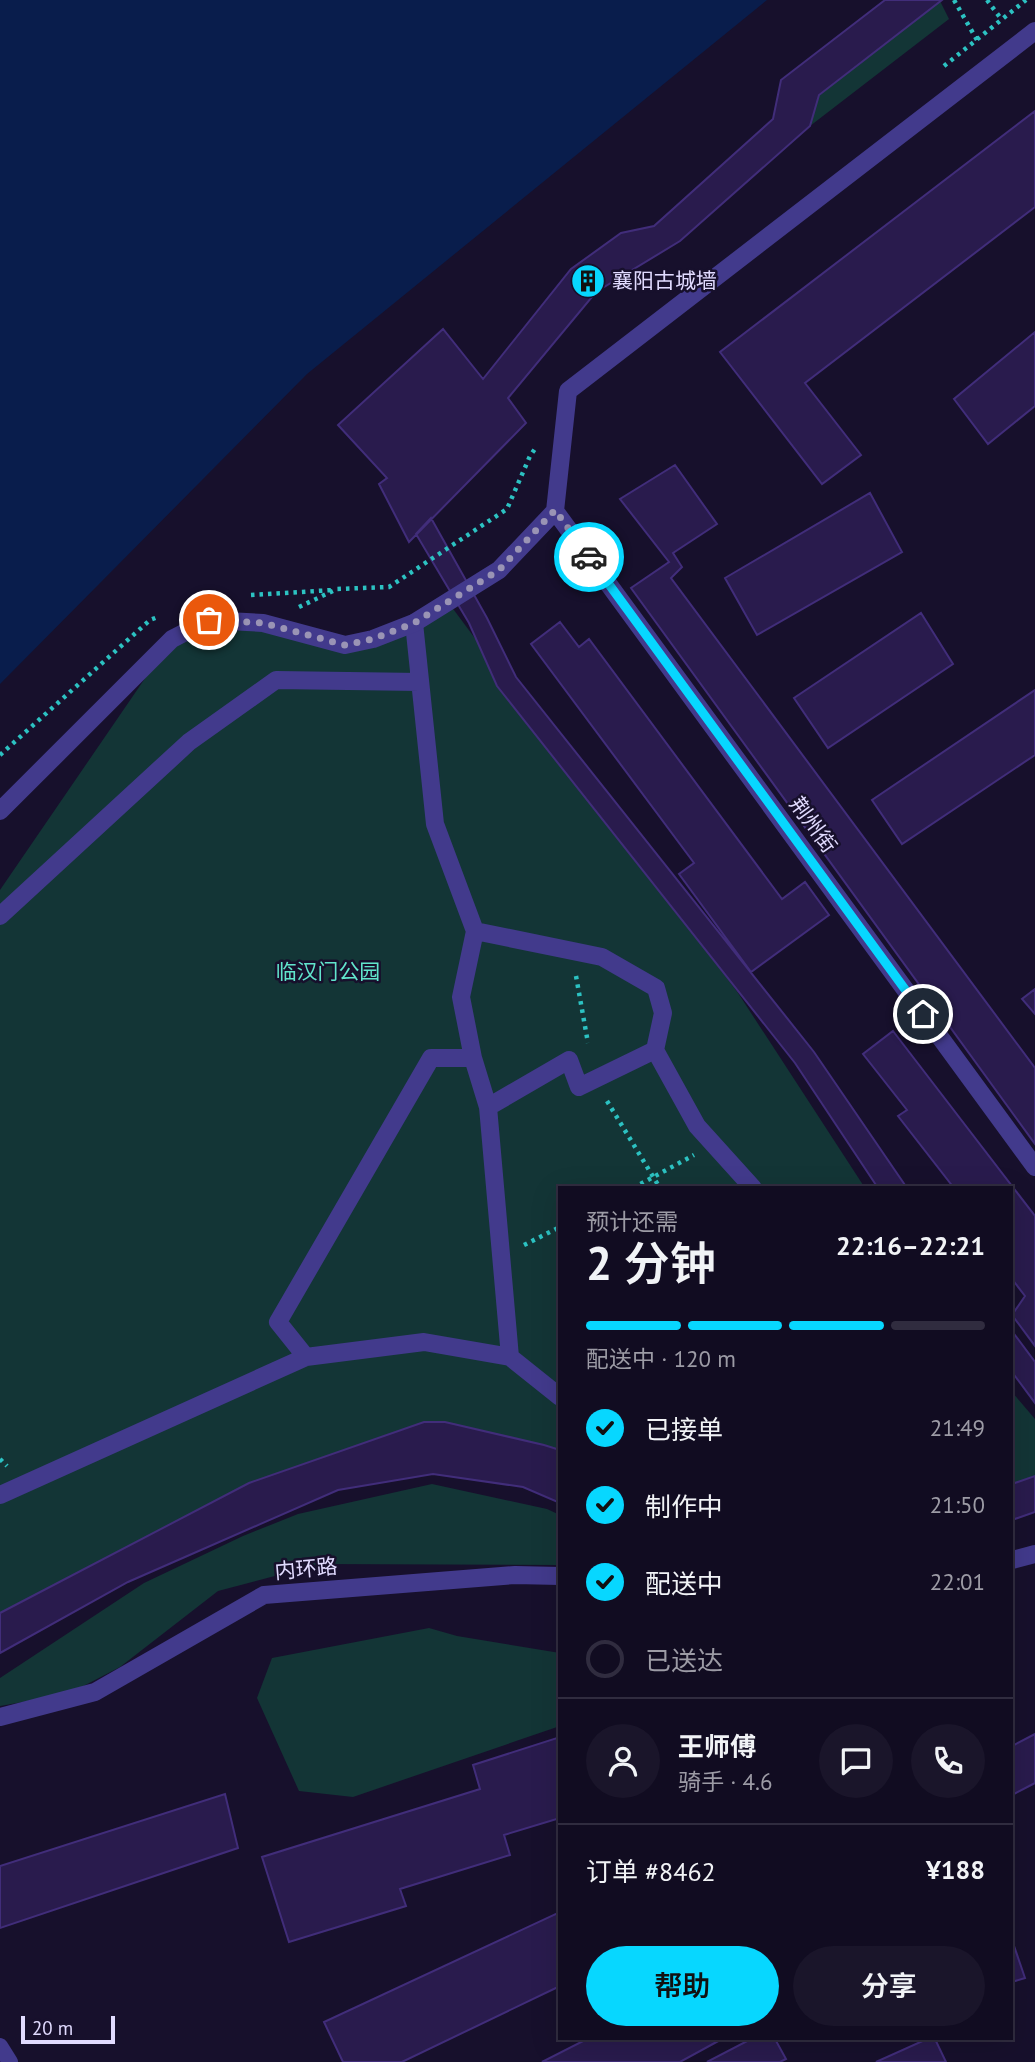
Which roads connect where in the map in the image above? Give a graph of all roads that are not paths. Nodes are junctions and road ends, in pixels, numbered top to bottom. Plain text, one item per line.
1 (1035, 31) edge
2 (555, 510) junction
3 (414, 623) junction
4 (420, 682) junction
5 (0, 811) edge
6 (0, 916) edge
7 (475, 931) junction
8 (655, 1050) junction
9 (473, 1058) junction
10 (488, 1107) junction
11 (1035, 1167) edge
12 (751, 1186) edge
13 (306, 1357) junction
14 (510, 1357) junction
15 (558, 1395) edge
16 (0, 1495) edge
17 (1035, 1554) edge
18 (1013, 1560) edge
19 (558, 1576) edge
20 (0, 1717) edge
21 (0, 2046) edge
22 (10, 2062) edge

1 - 2 street
2 - 3 street
2 - 11 street, 荆州街
3 - 4 street
3 - 5 street
4 - 6 street
4 - 7 street
7 - 8 street
7 - 9 street
8 - 10 street
8 - 12 street
9 - 10 street
9 - 13 street
10 - 14 street
13 - 14 street
13 - 16 street
14 - 15 street
17 - 18 street
19 - 20 street, 内环路
21 - 22 lane

